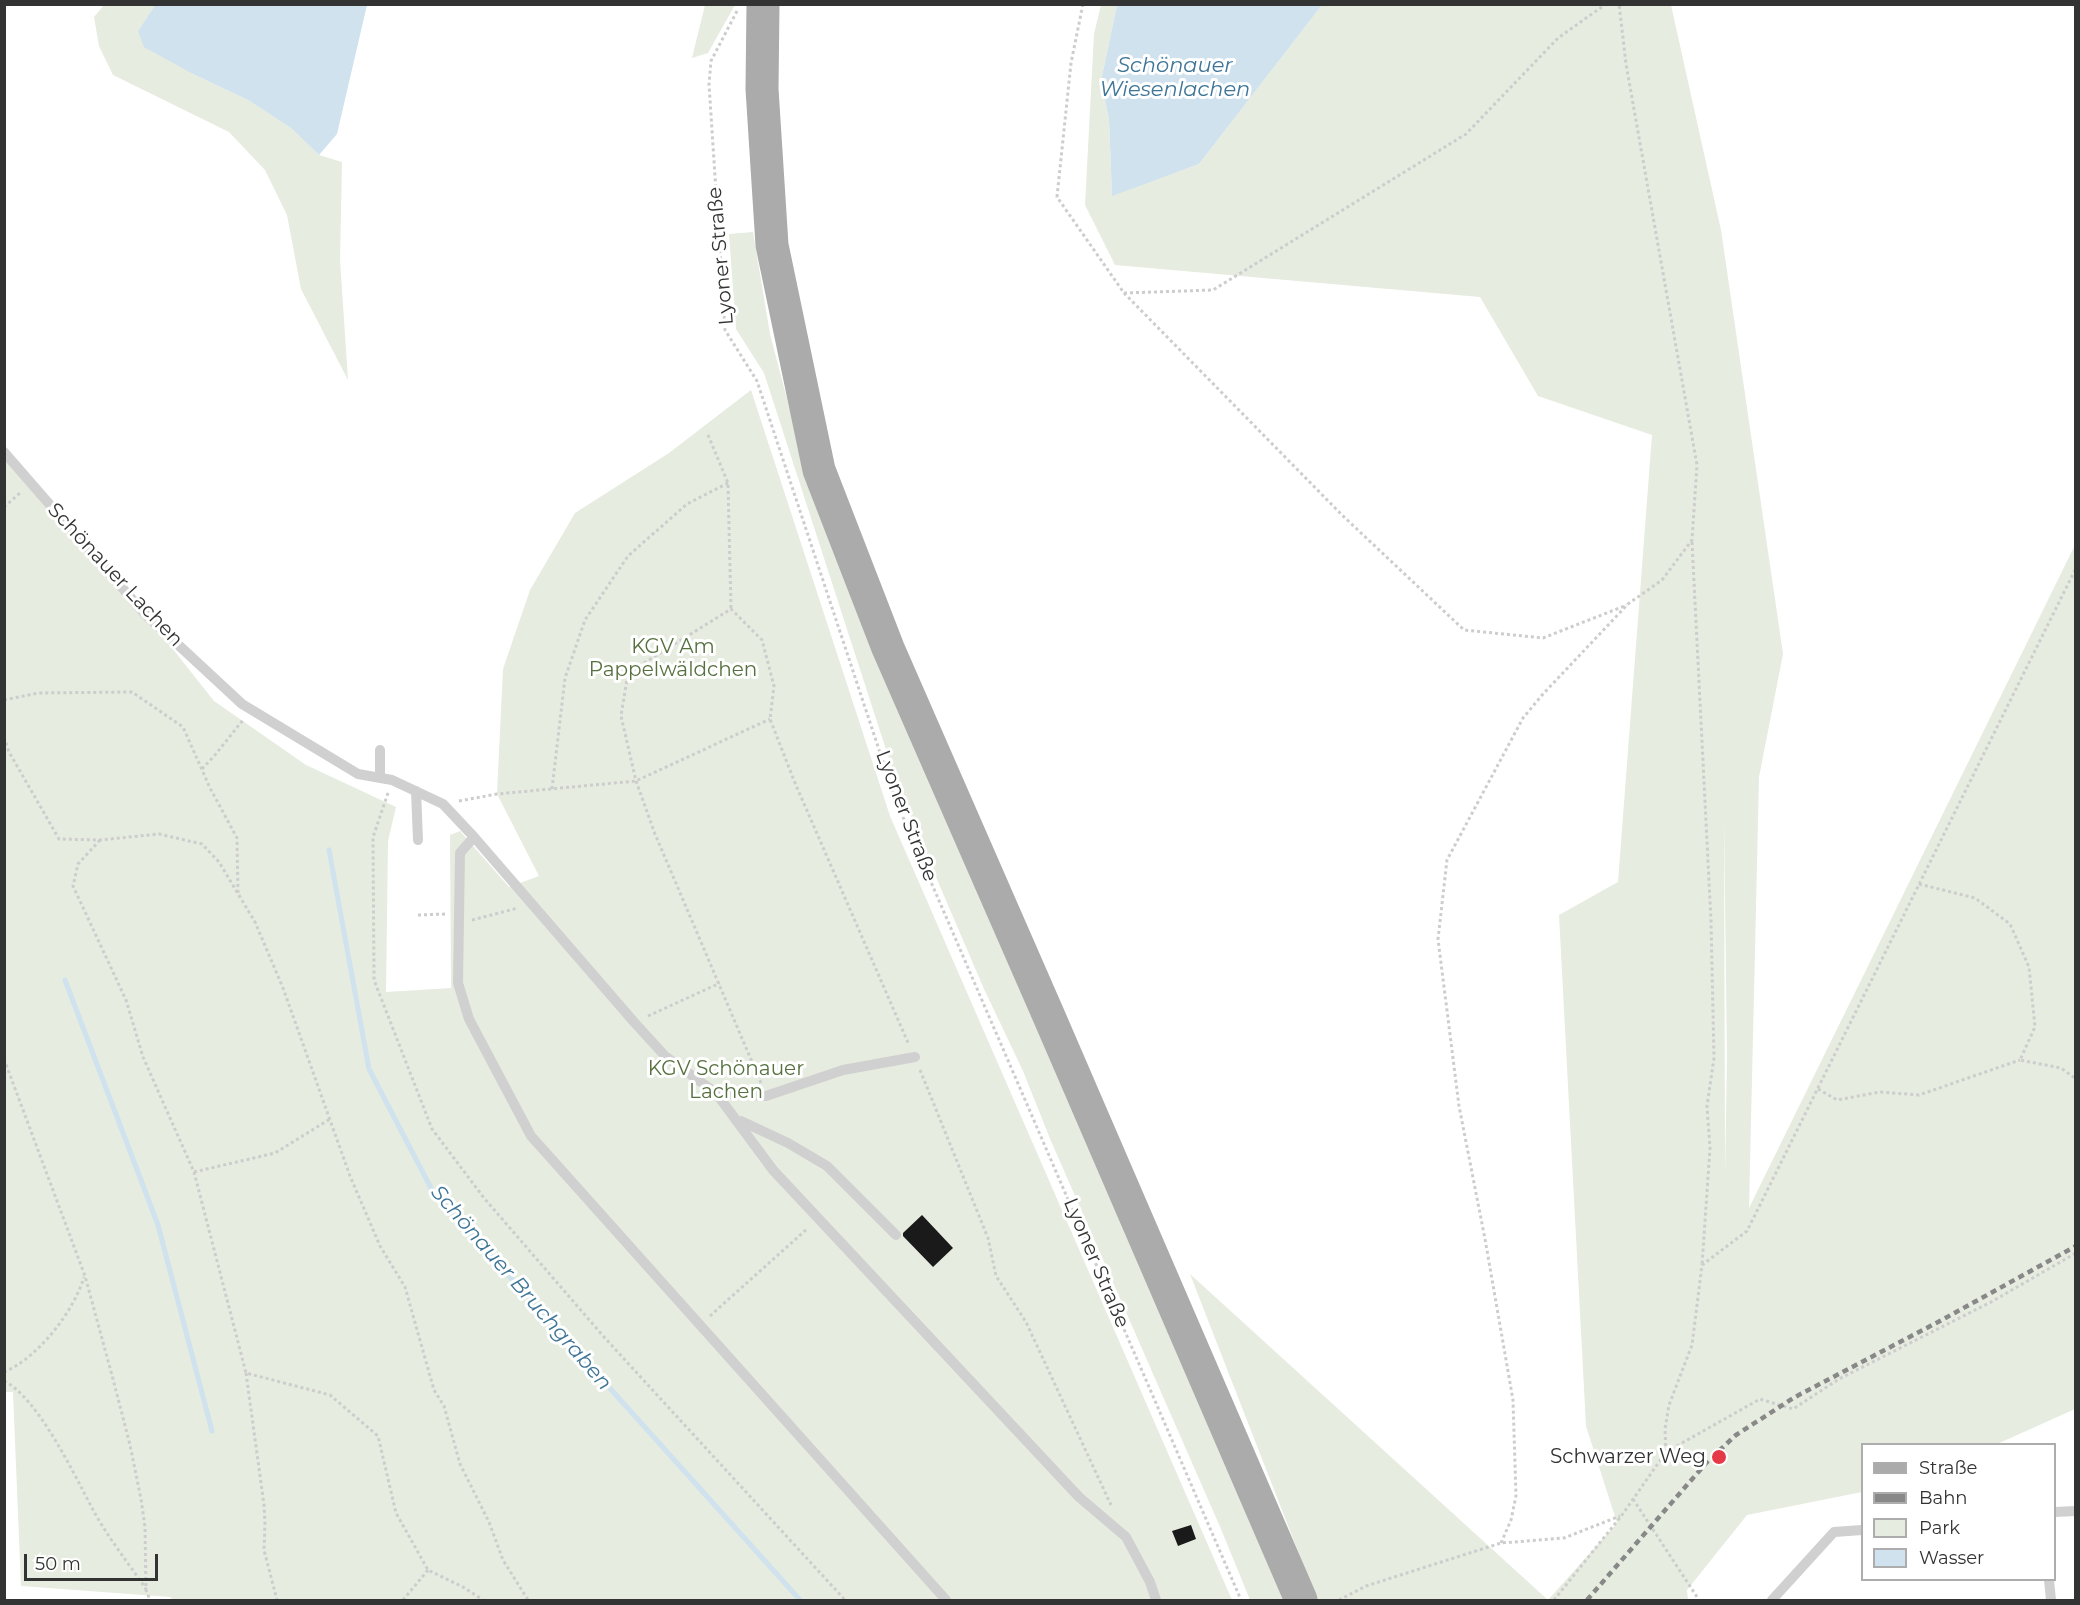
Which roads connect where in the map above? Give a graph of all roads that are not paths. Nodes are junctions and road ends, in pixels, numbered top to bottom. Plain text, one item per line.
1 (763, 4) edge
2 (4, 452) edge
3 (380, 750) dead end
4 (380, 778) junction
5 (416, 791) junction
6 (474, 837) junction
7 (418, 840) dead end
8 (915, 1057) road end
9 (716, 1094) junction
10 (737, 1120) junction
11 (896, 1235) dead end
12 (2076, 1510) edge
13 (2056, 1512) edge
14 (1861, 1530) edge
15 (2049, 1581) edge
16 (946, 1600) edge
17 (1156, 1600) edge
18 (1301, 1600) edge
19 (1772, 1600) edge
20 (2051, 1600) edge

1 - 18 main road
2 - 4 lane, Schönauer Lachen
3 - 4 lane
4 - 5 lane, Schönauer Lachen
5 - 6 lane, Schönauer Lachen
5 - 7 lane
6 - 9 lane, Schönauer Lachen
6 - 16 lane
8 - 9 lane
9 - 10 lane, Schönauer Lachen
10 - 11 lane
10 - 17 lane, Schönauer Lachen
12 - 13 lane
14 - 19 lane
15 - 20 lane

